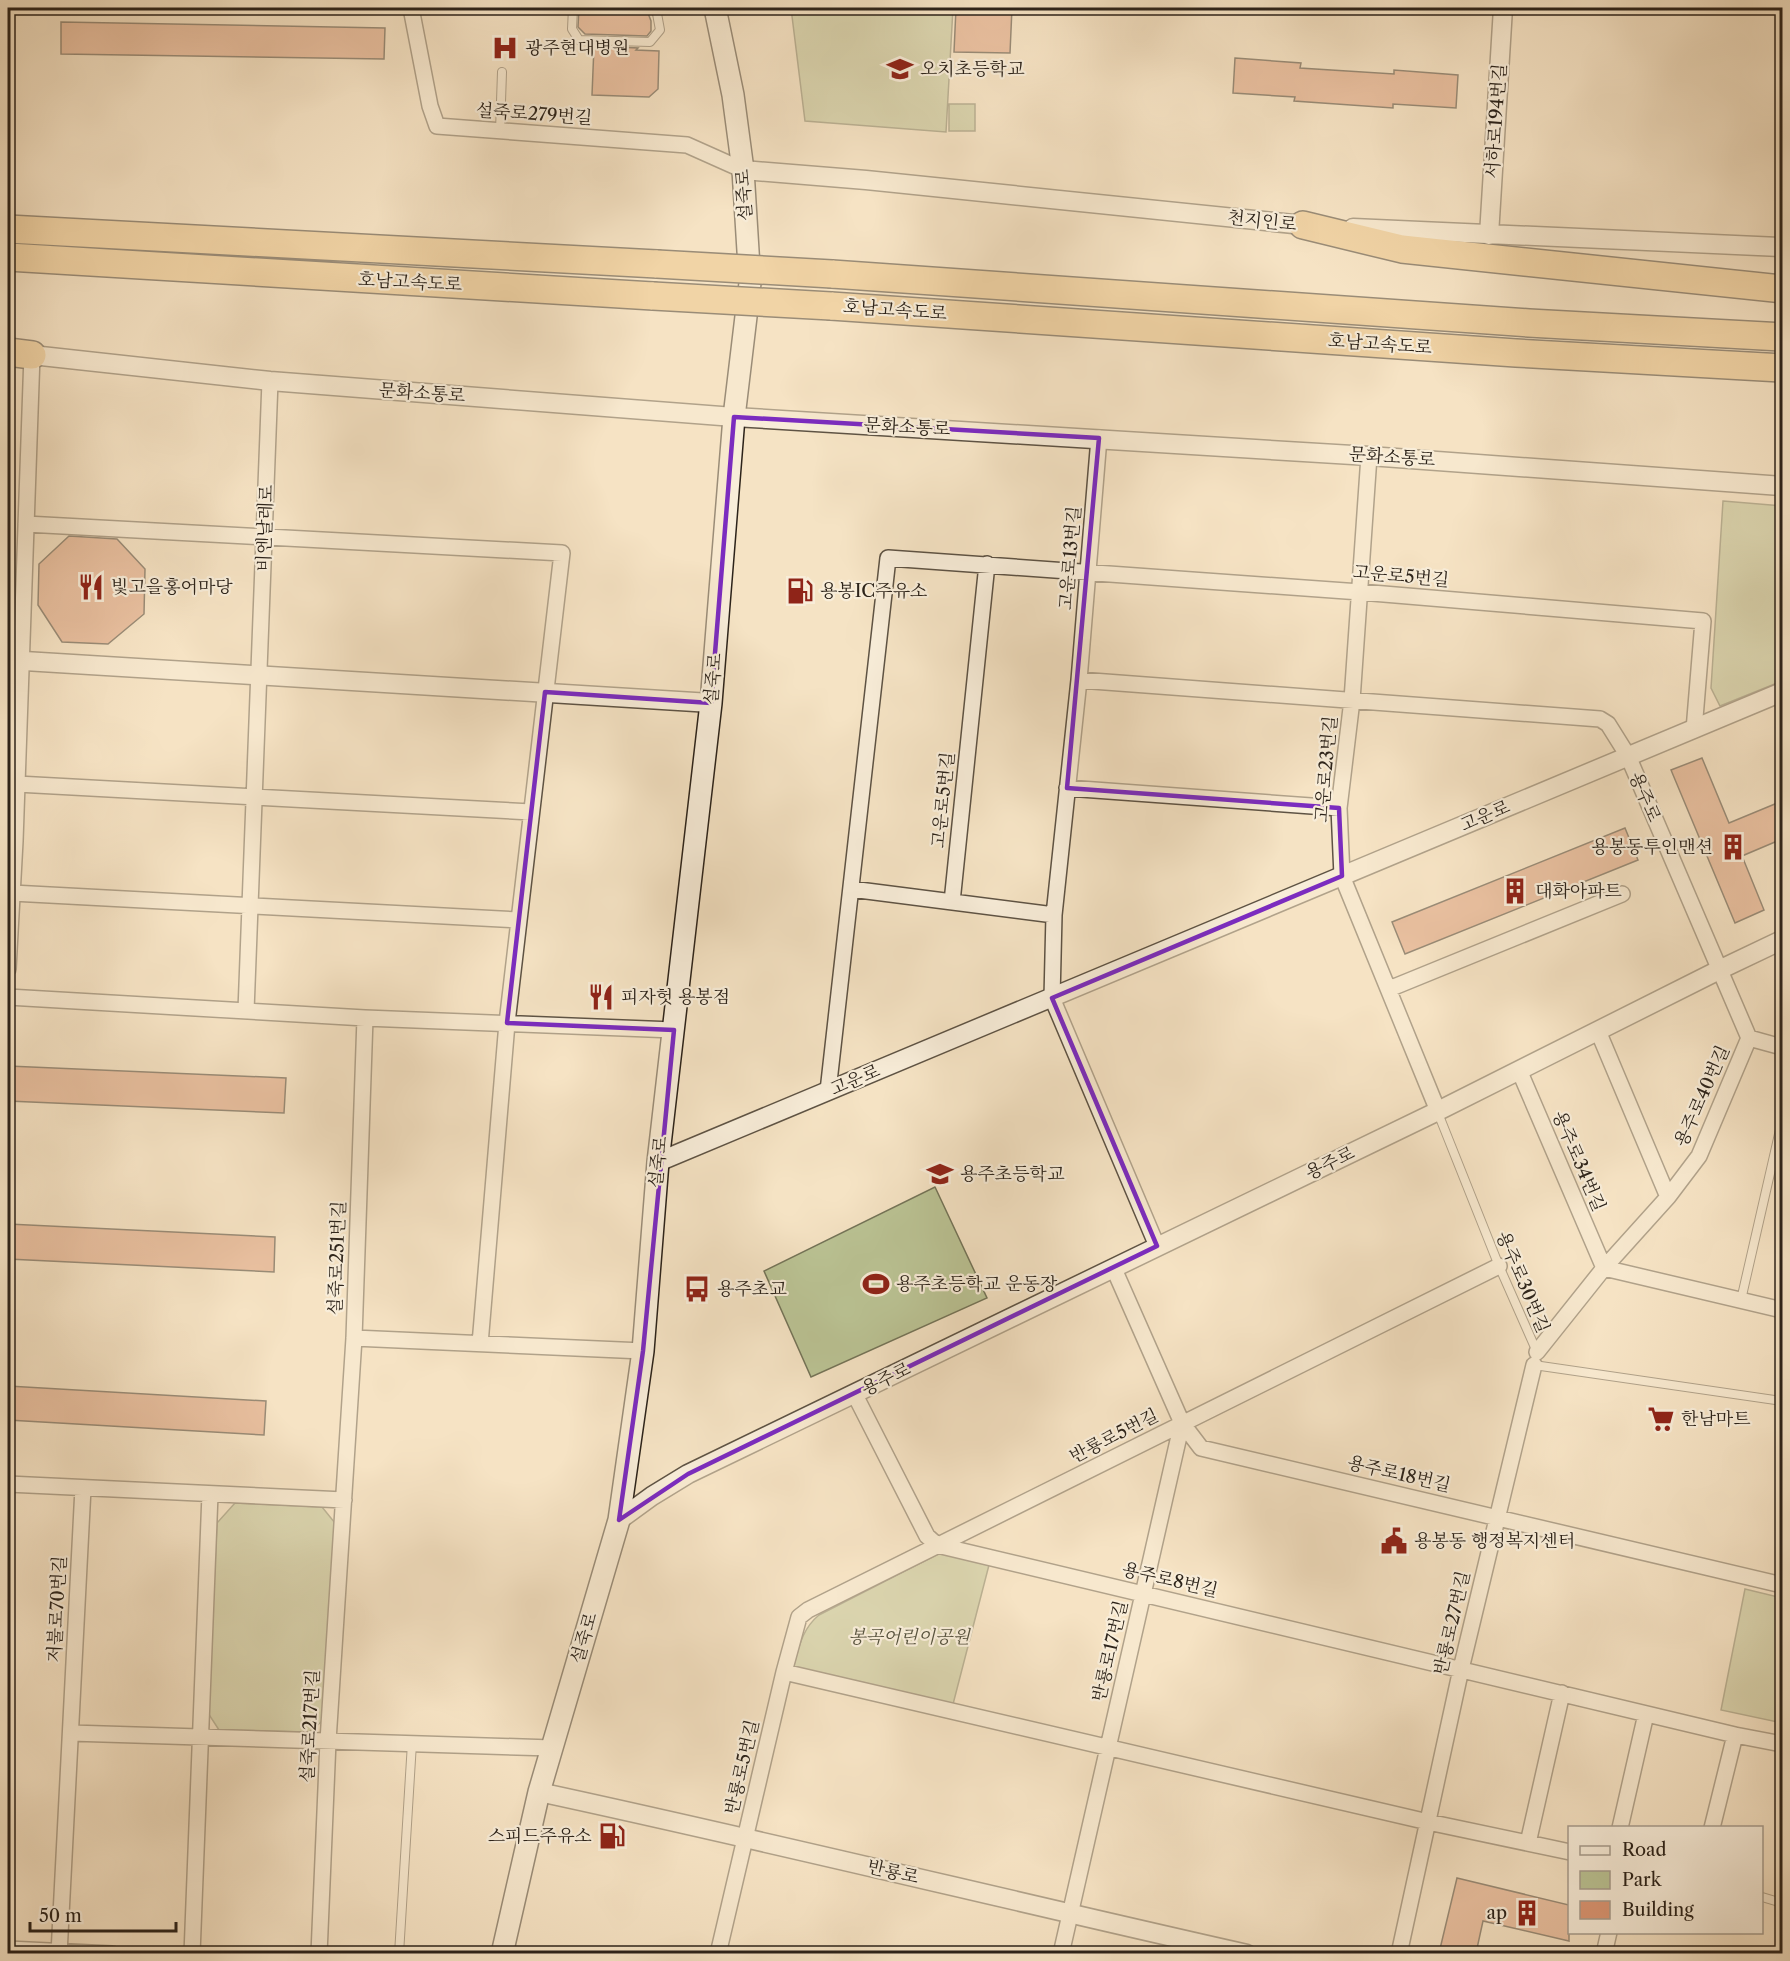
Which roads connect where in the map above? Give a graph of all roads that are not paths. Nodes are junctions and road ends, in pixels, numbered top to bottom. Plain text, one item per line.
1 (411, 8) edge
2 (573, 8) edge
3 (656, 8) edge
4 (715, 8) edge
5 (1503, 8) edge
6 (502, 72) dead end
7 (500, 131) junction
8 (743, 170) junction
9 (1303, 225) junction
10 (8, 229) edge
11 (1489, 235) junction
12 (1782, 248) edge
13 (8, 257) edge
14 (1782, 290) edge
15 (1782, 337) edge
16 (20, 354) edge
17 (1782, 368) edge
18 (270, 381) junction
19 (734, 417) junction
20 (1099, 438) junction
21 (1370, 456) junction
22 (1782, 486) edge
23 (26, 524) junction
24 (265, 537) junction
25 (987, 564) junction
26 (1088, 572) junction
27 (1360, 592) junction
28 (14, 660) edge
29 (259, 675) junction
30 (1079, 680) junction
31 (545, 692) junction
32 (1782, 692) edge
33 (1352, 700) junction
34 (711, 703) junction
35 (1694, 730) junction
36 (1628, 756) junction
37 (17, 784) junction
38 (1067, 788) junction
39 (255, 797) junction
40 (1339, 808) junction
41 (531, 812) junction
42 (1342, 876) junction
43 (850, 889) junction
44 (12, 893) junction
45 (1622, 894) dead end
46 (952, 902) junction
47 (251, 906) junction
48 (1053, 915) junction
49 (518, 920) junction
50 (1782, 940) edge
51 (8, 969) edge
52 (1719, 970) junction
53 (1389, 989) junction
54 (8, 997) edge
55 (1052, 998) junction
56 (246, 1011) junction
57 (365, 1018) junction
58 (507, 1023) junction
59 (674, 1030) junction
60 (1598, 1031) junction
61 (1749, 1038) junction
62 (1782, 1047) edge
63 (1519, 1070) junction
64 (828, 1091) junction
65 (1438, 1111) junction
66 (1782, 1121) edge
67 (658, 1162) junction
68 (1668, 1197) junction
69 (1157, 1246) junction
70 (1499, 1266) junction
71 (1604, 1268) junction
72 (1114, 1269) junction
73 (1740, 1302) junction
74 (1782, 1310) edge
75 (354, 1338) junction
76 (480, 1344) junction
77 (643, 1352) junction
78 (1536, 1358) junction
79 (855, 1395) junction
80 (1782, 1401) edge
81 (1182, 1424) junction
82 (8, 1484) edge
83 (83, 1488) junction
84 (210, 1494) junction
85 (344, 1500) junction
86 (1497, 1517) junction
87 (619, 1520) junction
88 (937, 1545) junction
89 (1782, 1585) edge
90 (1143, 1594) junction
91 (1461, 1669) junction
92 (784, 1672) junction
93 (1562, 1693) junction
94 (1646, 1714) junction
95 (70, 1733) junction
96 (1735, 1735) junction
97 (200, 1737) junction
98 (328, 1741) junction
99 (412, 1743) junction
100 (1782, 1744) edge
101 (1108, 1747) junction
102 (552, 1748) junction
103 (539, 1792) junction
104 (1428, 1822) junction
105 (1620, 1826) edge
106 (1712, 1826) edge
107 (745, 1836) junction
108 (1528, 1843) junction
109 (1568, 1852) edge
110 (1763, 1898) edge
111 (1782, 1903) edge
112 (1071, 1914) junction
113 (1609, 1934) edge
114 (8, 1948) edge
115 (60, 1952) edge
116 (112, 1953) edge
117 (192, 1953) edge
118 (319, 1953) edge
119 (399, 1953) edge
120 (502, 1953) edge
121 (718, 1953) edge
122 (1061, 1953) edge
123 (1247, 1953) edge
124 (1399, 1953) edge
125 (1604, 1953) edge

1 - 7 street, 설죽로279번길
2 - 3 lane
4 - 8 main road, 설죽로
5 - 11 street, 서하로194번길
6 - 7 lane
7 - 8 street, 설죽로279번길
8 - 9 street, 천지인로
8 - 19 main road, 설죽로
9 - 11 street, 천지인로
9 - 14 highway
10 - 15 highway, 호남고속도로, bridge
11 - 12 street, 천지인로
13 - 17 highway, 호남고속도로, bridge
16 - 18 street, 문화소통로
16 - 23 street
18 - 19 street, 문화소통로
18 - 24 street, 비엔날레로
19 - 20 street, 문화소통로
19 - 34 main road, 설죽로
20 - 21 street, 문화소통로
20 - 26 street, 고운로13번길
21 - 22 street, 문화소통로
21 - 27 street, 고운로23번길
23 - 24 street
23 - 28 street
24 - 29 street, 비엔날레로
24 - 31 street
25 - 26 street, 고운로5번길
25 - 43 street, 고운로5번길
25 - 46 street, 고운로5번길
26 - 27 street, 고운로5번길
26 - 30 street, 고운로13번길
27 - 33 street, 고운로23번길
27 - 35 street, 고운로5번길
28 - 29 street
28 - 37 street
29 - 31 street
29 - 39 street, 비엔날레로
30 - 33 street, 고운로23번길
30 - 38 street, 고운로13번길
31 - 34 street
31 - 41 street
32 - 35 street, 고운로
33 - 36 street, 고운로23번길
33 - 40 street, 고운로23번길
34 - 59 main road, 설죽로
35 - 36 street, 고운로
36 - 42 street, 고운로
36 - 52 street, 용주로
37 - 39 street
37 - 44 street
38 - 40 street
38 - 48 street, 고운로13번길
39 - 41 street
39 - 47 street, 비엔날레로
40 - 42 street, 고운로23번길
41 - 49 street
42 - 53 street
42 - 55 street, 고운로
43 - 46 street
43 - 64 street, 고운로5번길
44 - 47 street
44 - 51 street
45 - 53 street
46 - 48 street
47 - 49 street
47 - 56 street
48 - 55 street, 고운로13번길
49 - 58 street
50 - 52 street, 용주로
52 - 60 street, 용주로
52 - 61 street, 용주로40번길
53 - 65 street
54 - 56 street
55 - 64 street, 고운로
55 - 69 street
56 - 57 street
57 - 58 street
57 - 75 street, 설죽로251번길
58 - 59 street
58 - 76 street
59 - 67 main road, 설죽로
60 - 63 street, 용주로
60 - 68 street
61 - 62 street, 용주로40번길
61 - 68 street, 용주로40번길
63 - 65 street, 용주로
63 - 71 street, 용주로34번길
64 - 67 street, 고운로
65 - 69 street, 용주로
65 - 70 lane, 용주로30번길
66 - 73 lane
67 - 77 main road, 설죽로
68 - 71 street
69 - 72 street, 용주로
70 - 78 lane, 용주로30번길
70 - 81 street, 반룡로5번길
71 - 73 street
71 - 78 street
72 - 79 street, 용주로
72 - 81 street, 용주로18번길
73 - 74 street
75 - 76 street
75 - 85 street, 설죽로251번길
76 - 77 street
77 - 87 main road, 설죽로
78 - 80 lane
78 - 86 street, 반룡로27번길
79 - 87 street, 용주로
79 - 88 street
81 - 86 street, 용주로18번길
81 - 88 street, 반룡로5번길
81 - 90 street, 반룡로17번길
82 - 83 street
83 - 84 street
83 - 95 street, 저불로70번길
84 - 85 street
84 - 97 street
85 - 98 street, 설죽로217번길
86 - 89 street, 용주로18번길
86 - 91 street, 반룡로27번길
87 - 102 main road, 설죽로
88 - 90 street, 용주로8번길
88 - 92 street, 반룡로5번길
90 - 91 street, 용주로8번길
90 - 101 street, 반룡로17번길
91 - 93 street, 용주로8번길
91 - 104 street, 반룡로27번길
92 - 101 street
92 - 107 street, 반룡로5번길
93 - 94 street, 용주로8번길
93 - 108 street
94 - 96 street, 용주로8번길
94 - 105 street
95 - 97 street
95 - 115 street
96 - 100 street, 용주로8번길
96 - 106 street
97 - 98 street
97 - 117 street
98 - 99 street
98 - 118 street, 설죽로217번길
99 - 102 street
99 - 119 lane
101 - 104 street
101 - 112 street, 반룡로17번길
102 - 103 main road, 설죽로
103 - 107 street, 반룡로
103 - 120 main road, 설죽로
104 - 108 street
104 - 124 street, 반룡로27번길
107 - 112 street, 반룡로
107 - 121 street, 반룡로5번길
108 - 109 street
110 - 111 lane
112 - 122 street, 반룡로17번길
112 - 123 street, 반룡로
113 - 125 street
114 - 115 street
115 - 116 street

